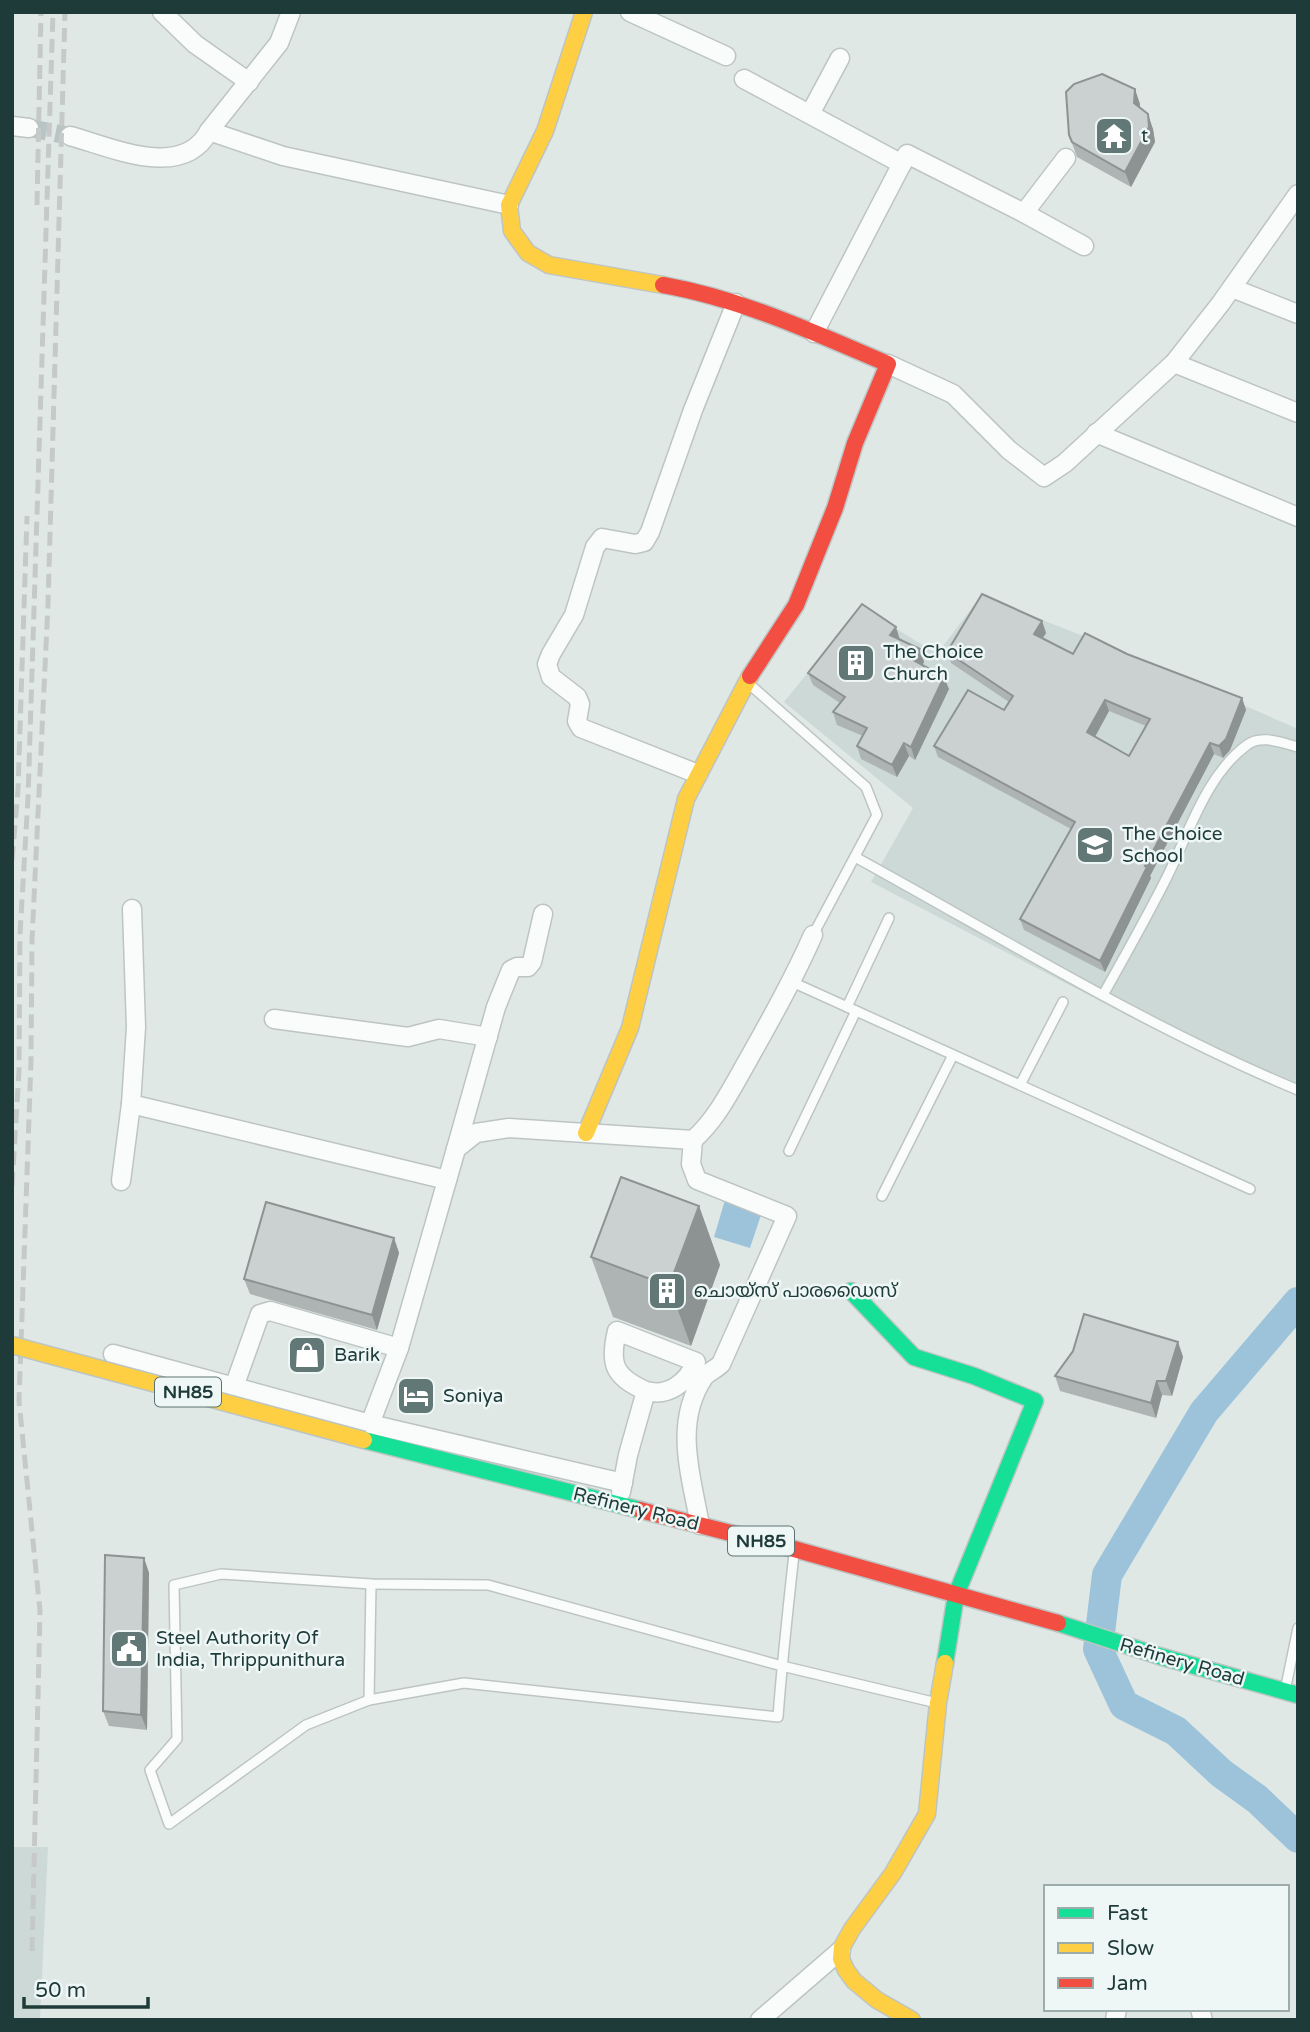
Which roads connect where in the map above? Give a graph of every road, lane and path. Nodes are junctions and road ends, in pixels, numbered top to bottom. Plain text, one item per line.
1 (162, 12) edge
2 (292, 12) edge
3 (584, 12) edge
4 (630, 12) edge
5 (726, 56) dead end
6 (839, 58) dead end
7 (744, 79) dead end
8 (249, 82) junction
9 (810, 114) junction
10 (209, 131) junction
11 (70, 136) tunnel mouth
12 (1066, 158) dead end
13 (902, 164) junction
14 (1298, 194) edge
15 (509, 205) junction
16 (1024, 213) junction
17 (1293, 213) edge
18 (1084, 246) dead end
19 (1232, 288) junction
20 (736, 303) junction
21 (1298, 314) edge
22 (814, 333) junction
23 (888, 363) junction
24 (1174, 363) junction
25 (1298, 414) edge
26 (1096, 433) junction
27 (1298, 517) edge
28 (747, 682) junction
29 (1298, 747) edge
30 (698, 774) junction
31 (855, 857) junction
32 (132, 909) dead end
33 (543, 914) dead end
34 (889, 918) dead end
35 (813, 935) joint
36 (792, 982) junction
37 (1103, 995) junction
38 (1063, 1002) dead end
39 (851, 1009) junction
40 (274, 1019) dead end
41 (488, 1037) junction
42 (953, 1055) junction
43 (1020, 1085) junction
44 (1298, 1090) edge
45 (131, 1104) junction
46 (586, 1133) junction
47 (693, 1140) junction
48 (456, 1150) junction
49 (789, 1152) dead end
50 (447, 1180) junction
51 (121, 1181) dead end
52 (1250, 1189) dead end
53 (882, 1196) dead end
54 (851, 1291) dead end
55 (12, 1345) edge
56 (399, 1348) junction
57 (113, 1354) dead end
58 (234, 1387) junction
59 (646, 1391) junction
60 (370, 1424) junction
61 (623, 1483) junction
62 (619, 1506) junction
63 (700, 1525) junction
64 (794, 1549) junction
65 (371, 1584) junction
66 (962, 1597) junction
67 (1298, 1628) edge
68 (782, 1666) junction
69 (1291, 1693) edge
70 (369, 1700) junction
71 (938, 1703) junction
72 (841, 1950) junction
73 (760, 2020) edge
74 (912, 2020) edge

1 - 8 street
2 - 8 street
3 - 15 main road
4 - 5 street
6 - 9 street
7 - 9 street
8 - 10 street
9 - 13 street
10 - 11 street
10 - 15 street
12 - 16 street
13 - 16 street
13 - 22 street
14 - 17 street
15 - 20 main road
16 - 18 street
17 - 19 street
19 - 21 street
19 - 24 street
20 - 22 main road
20 - 30 street
22 - 23 main road
23 - 26 street
23 - 28 main road
24 - 25 street
24 - 26 street
26 - 27 street
28 - 30 main road
28 - 31 lane
29 - 37 lane
30 - 46 main road
31 - 35 lane
31 - 37 lane
32 - 45 street
33 - 41 street
34 - 39 lane
35 - 36 street
36 - 39 lane
36 - 47 street
37 - 44 lane
38 - 43 lane
39 - 42 lane
39 - 49 lane
40 - 41 street
41 - 48 street
42 - 43 lane
42 - 53 lane
43 - 52 lane
45 - 50 street
45 - 51 street
46 - 47 street
46 - 48 street
47 - 63 street
48 - 50 street
50 - 56 street
54 - 66 main road
55 - 62 main road, Refinery Road / NH85, bridge
56 - 58 street
56 - 60 street
57 - 58 street
58 - 60 street
59 - 59 street
59 - 61 street
60 - 61 street
61 - 62 street
62 - 63 main road, Refinery Road / NH85
63 - 64 main road, Refinery Road / NH85
64 - 66 main road, Refinery Road / NH85
64 - 68 lane
65 - 68 lane
65 - 70 lane
65 - 70 lane
66 - 69 main road, Refinery Road / NH85
66 - 71 main road
67 - 69 lane
68 - 70 lane
68 - 71 lane
71 - 72 main road
72 - 73 street
72 - 74 main road

